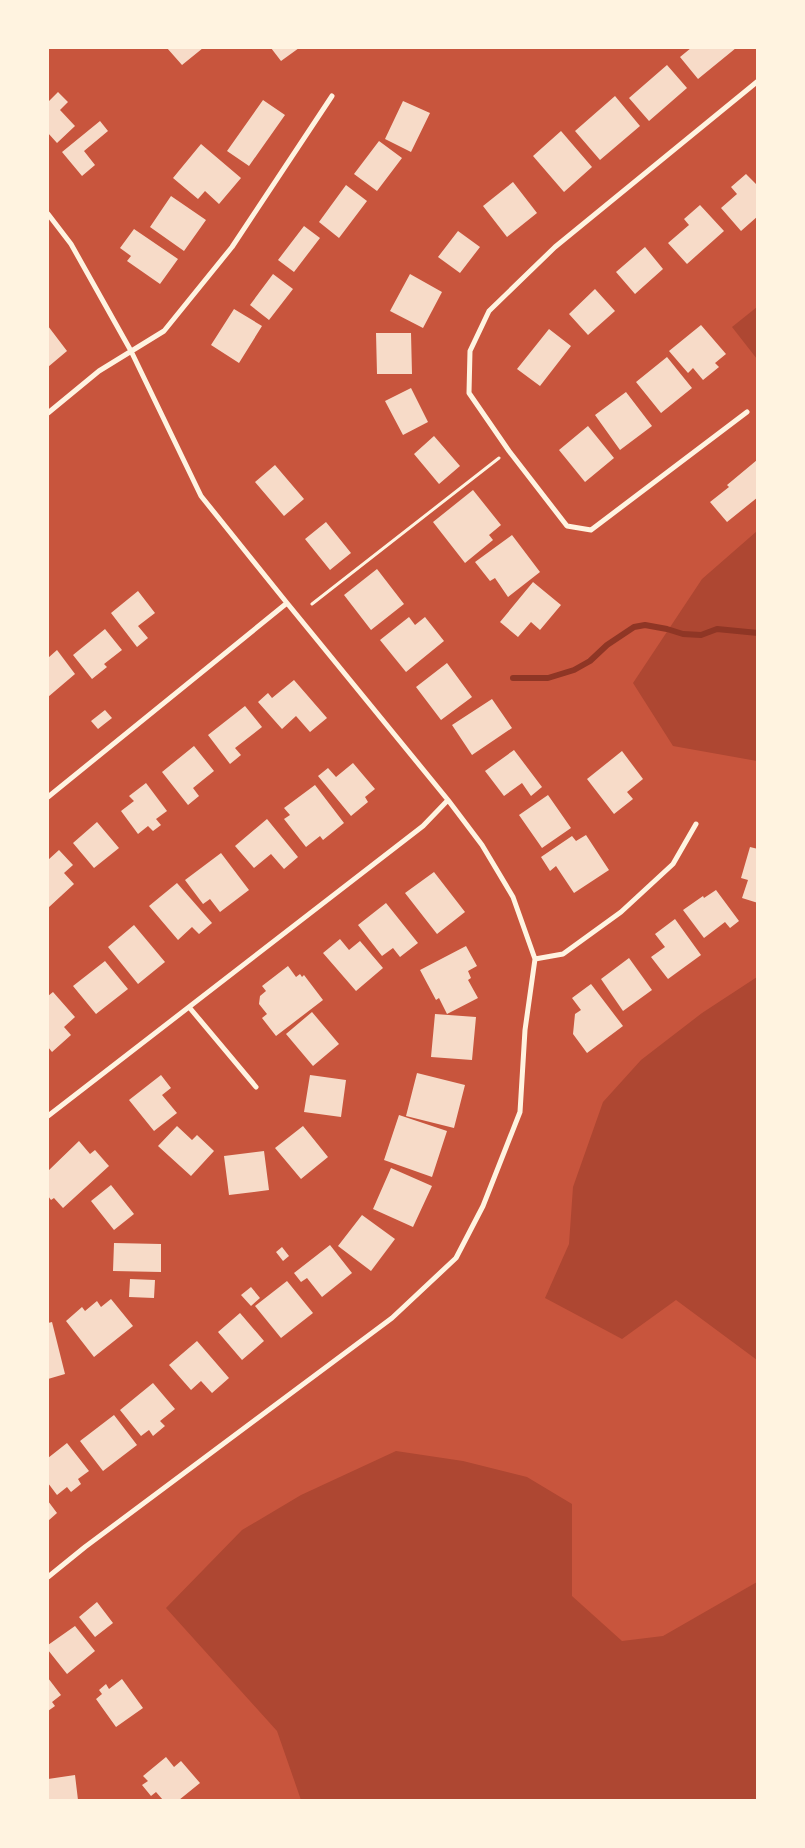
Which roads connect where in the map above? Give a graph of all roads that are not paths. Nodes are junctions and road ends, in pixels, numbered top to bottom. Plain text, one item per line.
1 (758, 81) edge
2 (332, 96) dead end
3 (48, 214) edge
4 (131, 352) junction
5 (48, 412) edge
6 (748, 412) dead end
7 (287, 603) junction
8 (48, 797) edge
9 (448, 800) junction
10 (696, 824) dead end
11 (535, 959) junction
12 (189, 1007) junction
13 (256, 1087) dead end
14 (48, 1116) edge
15 (48, 1577) edge

1 - 6 street
2 - 4 street
3 - 4 street
4 - 5 street
4 - 7 street
7 - 8 street
7 - 9 street
9 - 11 street
9 - 12 street
10 - 11 street
11 - 15 street
12 - 13 street
12 - 14 street

